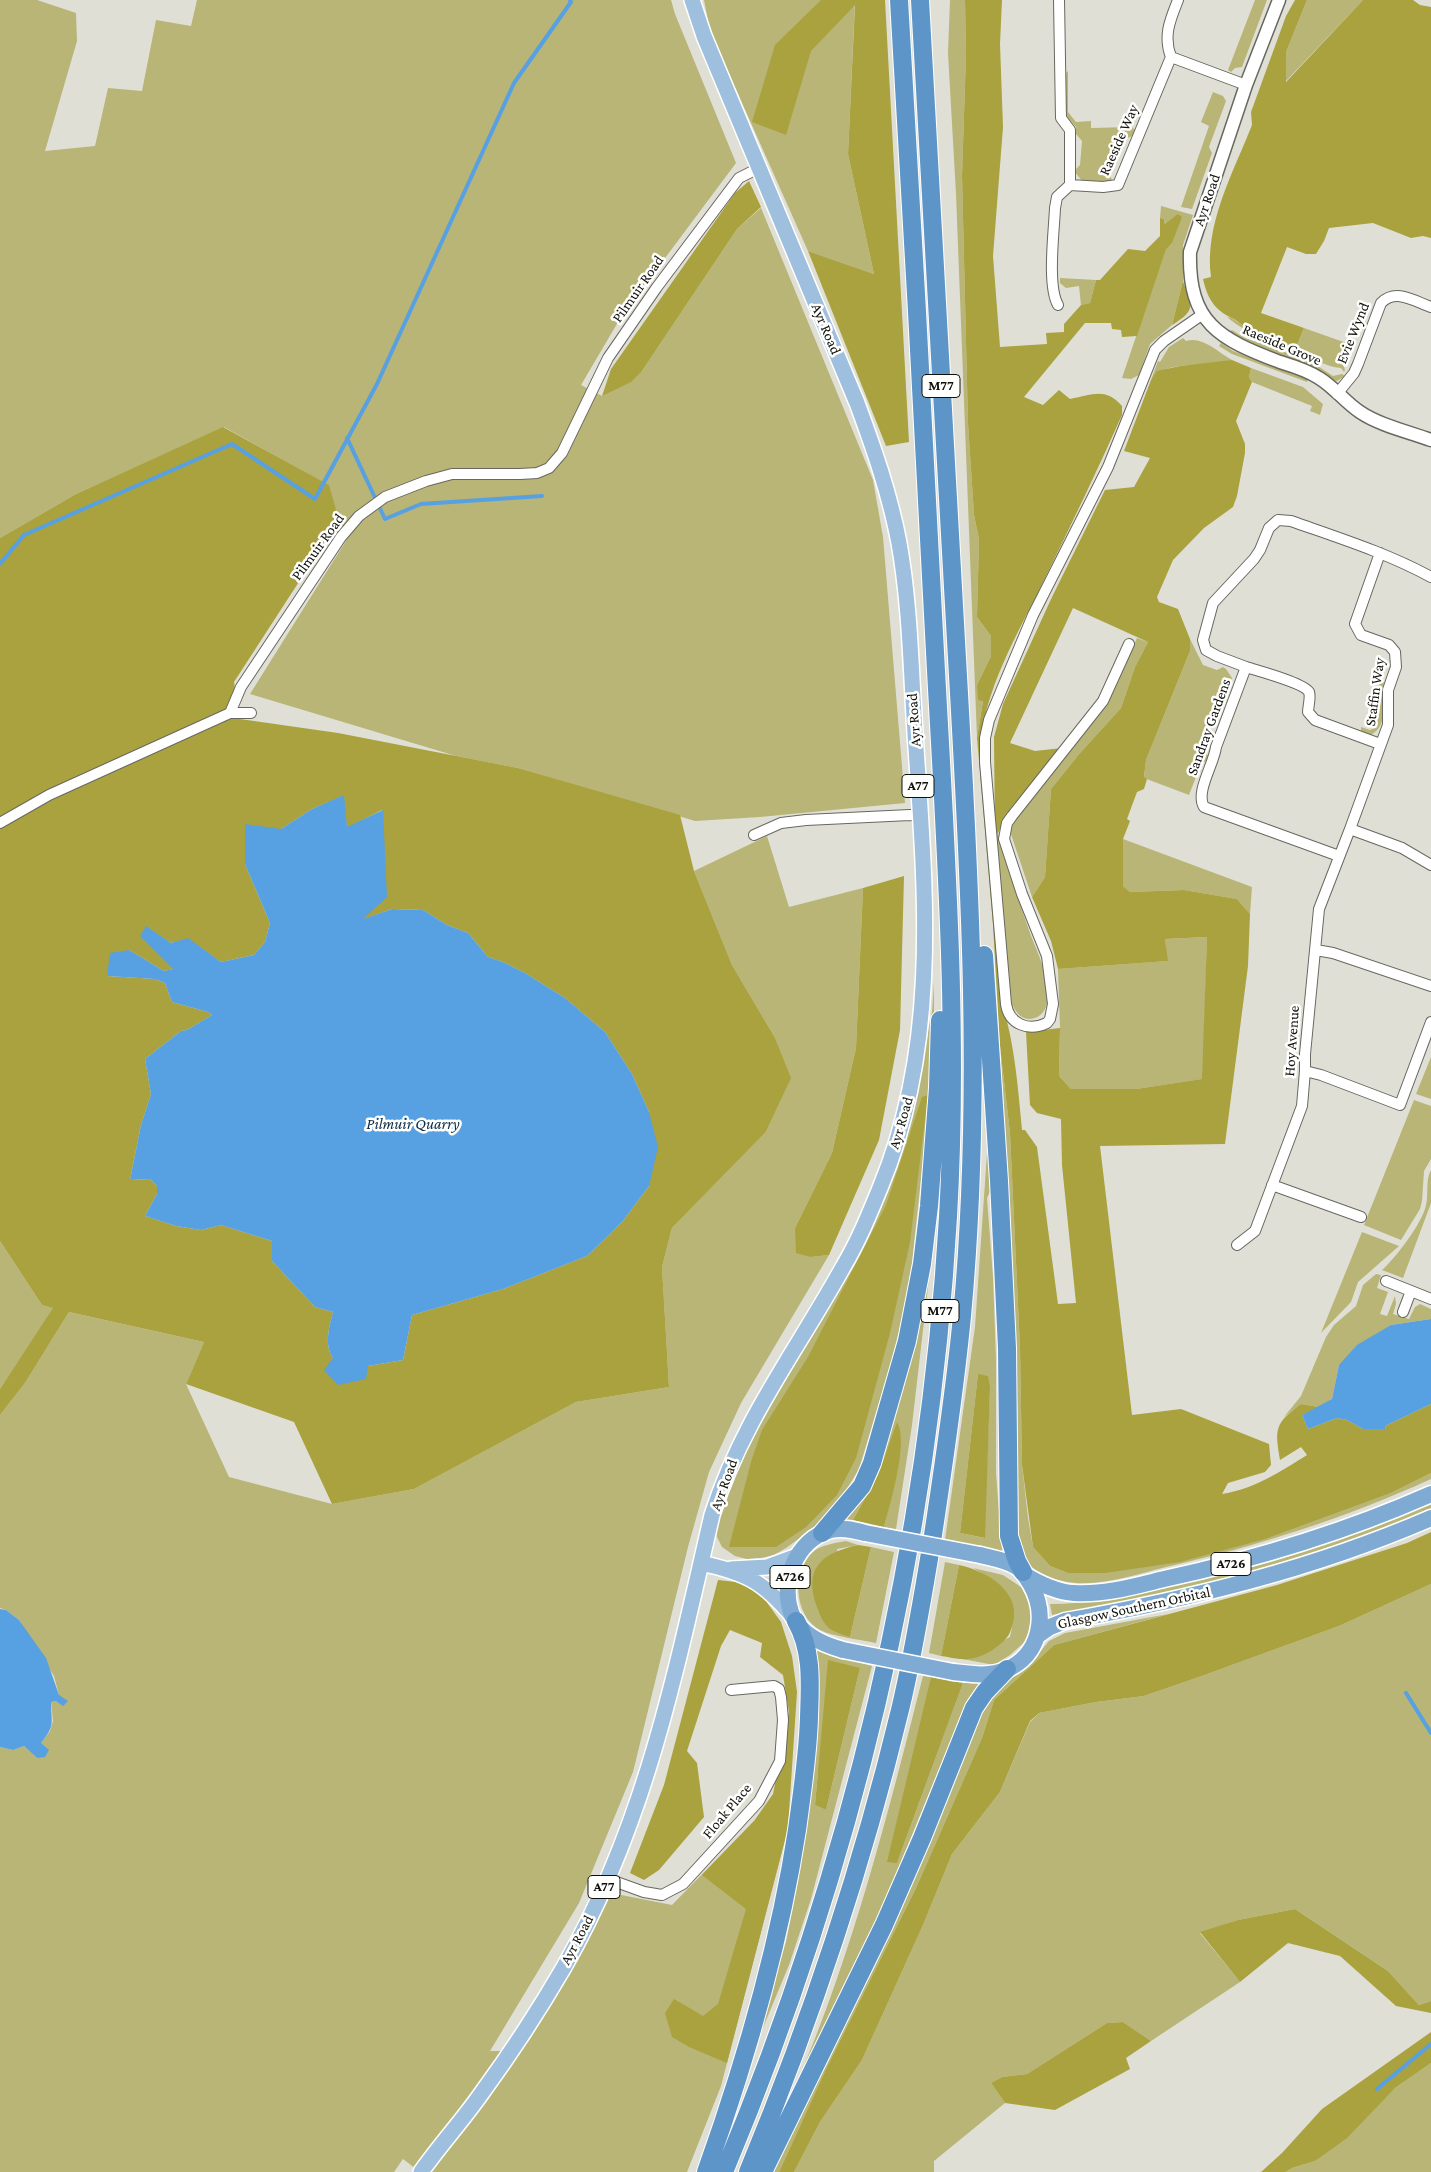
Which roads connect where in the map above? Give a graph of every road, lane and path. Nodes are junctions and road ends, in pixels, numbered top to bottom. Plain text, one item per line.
1 (692, 0) edge
2 (899, 0) edge
3 (920, 0) edge
4 (1060, 0) edge
5 (1178, 0) edge
6 (1279, 0) edge
7 (1171, 57) junction
8 (1246, 85) junction
9 (759, 168) junction
10 (1070, 185) junction
11 (1058, 305) dead end
12 (1431, 307) edge
13 (1203, 314) junction
14 (1337, 394) junction
15 (922, 421) junction
16 (1431, 440) edge
17 (1380, 553) junction
18 (1431, 577) edge
19 (1129, 644) dead end
20 (1246, 667) junction
21 (230, 713) junction
22 (251, 713) dead end
23 (1380, 744) junction
24 (964, 771) junction
25 (920, 816) junction
26 (0, 823) edge
27 (1350, 829) junction
28 (754, 835) dead end
29 (1339, 856) junction
30 (1431, 865) edge
31 (1316, 950) junction
32 (1431, 986) edge
33 (1431, 1022) edge
34 (1306, 1071) junction
35 (1272, 1185) junction
36 (1361, 1217) dead end
37 (1237, 1244) dead end
38 (1386, 1282) dead end
39 (1411, 1292) junction
40 (1431, 1299) edge
41 (1403, 1312) dead end
42 (1431, 1494) edge
43 (1431, 1518) edge
44 (822, 1533) junction
45 (797, 1556) junction
46 (701, 1563) junction
47 (730, 1569) junction
48 (1024, 1574) junction
49 (795, 1619) junction
50 (1038, 1636) junction
51 (1007, 1670) junction
52 (731, 1690) dead end
53 (608, 1879) junction
54 (422, 2172) edge
55 (706, 2172) edge
56 (724, 2172) edge
57 (748, 2172) edge
58 (763, 2172) edge

1 - 9 main road, Ayr Road / A77
2 - 15 highway, M77
3 - 24 highway, M77
4 - 10 street
5 - 7 street
6 - 8 street, Ayr Road
7 - 8 street
7 - 10 street, Raeside Way
8 - 13 street, Ayr Road
9 - 21 street, Pilmuir Road
9 - 25 main road, Ayr Road / A77
10 - 11 street
12 - 14 street, Evie Wynd
13 - 14 street, Raeside Grove
13 - 19 street
14 - 16 street, Raeside Grove
15 - 44 highway, M77
15 - 56 highway, M77
17 - 18 street, Sandray Gardens
17 - 20 street, Sandray Gardens
17 - 23 street, Staffin Way
20 - 23 street
20 - 29 street, Sandray Gardens
21 - 22 street
21 - 26 street
23 - 27 street, Staffin Way
24 - 48 highway, M77
24 - 57 highway, M77
25 - 28 street
25 - 46 main road, Ayr Road / A77
27 - 29 street, Hoy Avenue
27 - 30 street
29 - 31 street, Hoy Avenue
31 - 32 street
31 - 34 street, Hoy Avenue
33 - 34 street
34 - 35 street, Hoy Avenue
35 - 36 street
35 - 37 street, Hoy Avenue
38 - 39 street
39 - 40 street
39 - 41 street
42 - 48 highway, Glasgow Southern Orbital / A726
43 - 50 highway, Glasgow Southern Orbital / A726
44 - 45 highway, A726
44 - 48 highway, A726, bridge
45 - 47 main road, A726
45 - 49 highway, A726
46 - 47 main road, A726
46 - 53 main road, Ayr Road / A77
47 - 49 main road, A726
48 - 50 highway, A726
49 - 51 highway, A726, bridge
49 - 55 highway
50 - 51 highway, A726
51 - 58 highway
52 - 53 street, Floak Place
53 - 54 main road, Ayr Road / A77

